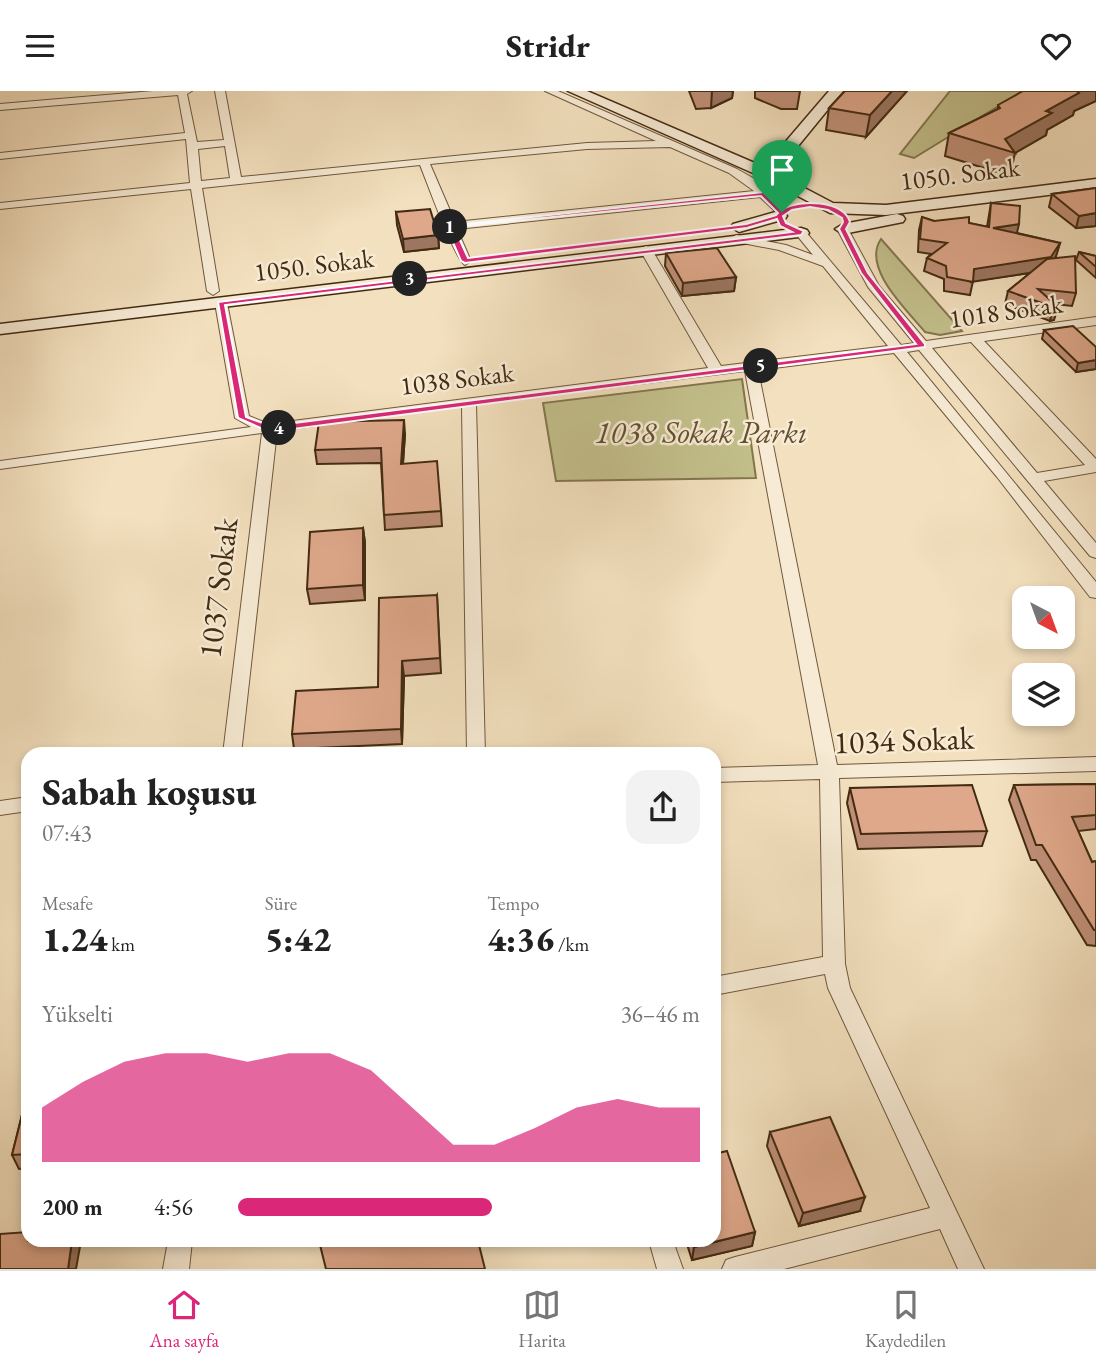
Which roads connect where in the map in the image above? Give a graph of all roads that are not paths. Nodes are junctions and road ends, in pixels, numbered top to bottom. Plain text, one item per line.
1 (117, 91) edge
2 (185, 91) edge
3 (220, 91) edge
4 (550, 91) edge
5 (836, 91) edge
6 (578, 92) edge
7 (54, 94) edge
8 (0, 101) edge
9 (0, 107) edge
10 (623, 123) junction
11 (192, 140) junction
12 (230, 142) junction
13 (671, 143) junction
14 (587, 146) junction
15 (0, 156) edge
16 (424, 161) junction
17 (766, 174) junction
18 (236, 180) junction
19 (196, 184) junction
20 (1096, 184) edge
21 (1096, 193) edge
22 (762, 194) junction
23 (0, 206) edge
24 (830, 208) junction
25 (781, 214) junction
26 (449, 226) junction
27 (801, 233) junction
28 (830, 233) junction
29 (736, 239) junction
30 (646, 250) junction
31 (465, 261) junction
32 (832, 267) junction
33 (217, 297) junction
34 (0, 316) edge
35 (1096, 321) edge
36 (0, 328) edge
37 (974, 338) junction
38 (922, 346) junction
39 (897, 349) junction
40 (751, 367) junction
41 (717, 371) junction
42 (469, 401) junction
43 (270, 429) junction
44 (0, 464) edge
45 (1096, 468) edge
46 (1033, 478) junction
47 (1096, 553) edge
48 (1096, 593) edge
49 (233, 747) edge
50 (476, 747) edge
51 (1096, 764) edge
52 (828, 772) junction
53 (721, 775) edge
54 (21, 805) edge
55 (0, 808) edge
56 (834, 964) junction
57 (721, 985) edge
58 (946, 1216) junction
59 (179, 1247) edge
60 (663, 1247) edge
61 (176, 1269) edge
62 (670, 1269) edge
63 (735, 1269) edge
64 (971, 1269) edge

1 - 7 street
2 - 9 street
2 - 11 street
3 - 12 street
4 - 10 street
5 - 17 street
6 - 17 street
7 - 8 street
10 - 13 street
10 - 14 street
11 - 12 street
11 - 15 street
11 - 19 street
12 - 18 street
13 - 14 street
13 - 22 street
14 - 16 street
16 - 18 street
16 - 26 street
17 - 24 street
18 - 19 street
19 - 23 street
19 - 33 street
20 - 24 street, 1050. Sokak
21 - 28 street, 1050. Sokak
22 - 25 street
22 - 26 street
24 - 25 street, 1050. Sokak
24 - 28 street
25 - 27 street
25 - 31 street, 1050. Sokak
26 - 31 street
27 - 28 street, 1050. Sokak
27 - 29 street, 1050. Sokak
27 - 32 street
28 - 38 street
29 - 30 street, 1050. Sokak
29 - 32 street
30 - 33 street, 1050. Sokak
30 - 41 street
31 - 33 street, 1050. Sokak
32 - 39 street
33 - 34 street, 1050. Sokak
33 - 36 street, 1050. Sokak
33 - 43 street
35 - 37 street, 1018 Sokak
37 - 38 street, 1018 Sokak
37 - 45 street
38 - 39 street, 1038 Sokak
38 - 46 street
39 - 40 street, 1038 Sokak
39 - 48 street
40 - 41 street, 1038 Sokak
40 - 52 street
41 - 42 street, 1038 Sokak
42 - 43 street, 1038 Sokak
42 - 50 street
43 - 44 street, 1038 Sokak
43 - 49 street, 1037 Sokak
45 - 46 street
46 - 47 street
51 - 52 street, 1034 Sokak
52 - 53 street, 1034 Sokak
52 - 56 street
54 - 55 street
56 - 57 street
56 - 58 street
58 - 63 street
58 - 64 street
59 - 61 street
60 - 62 street

